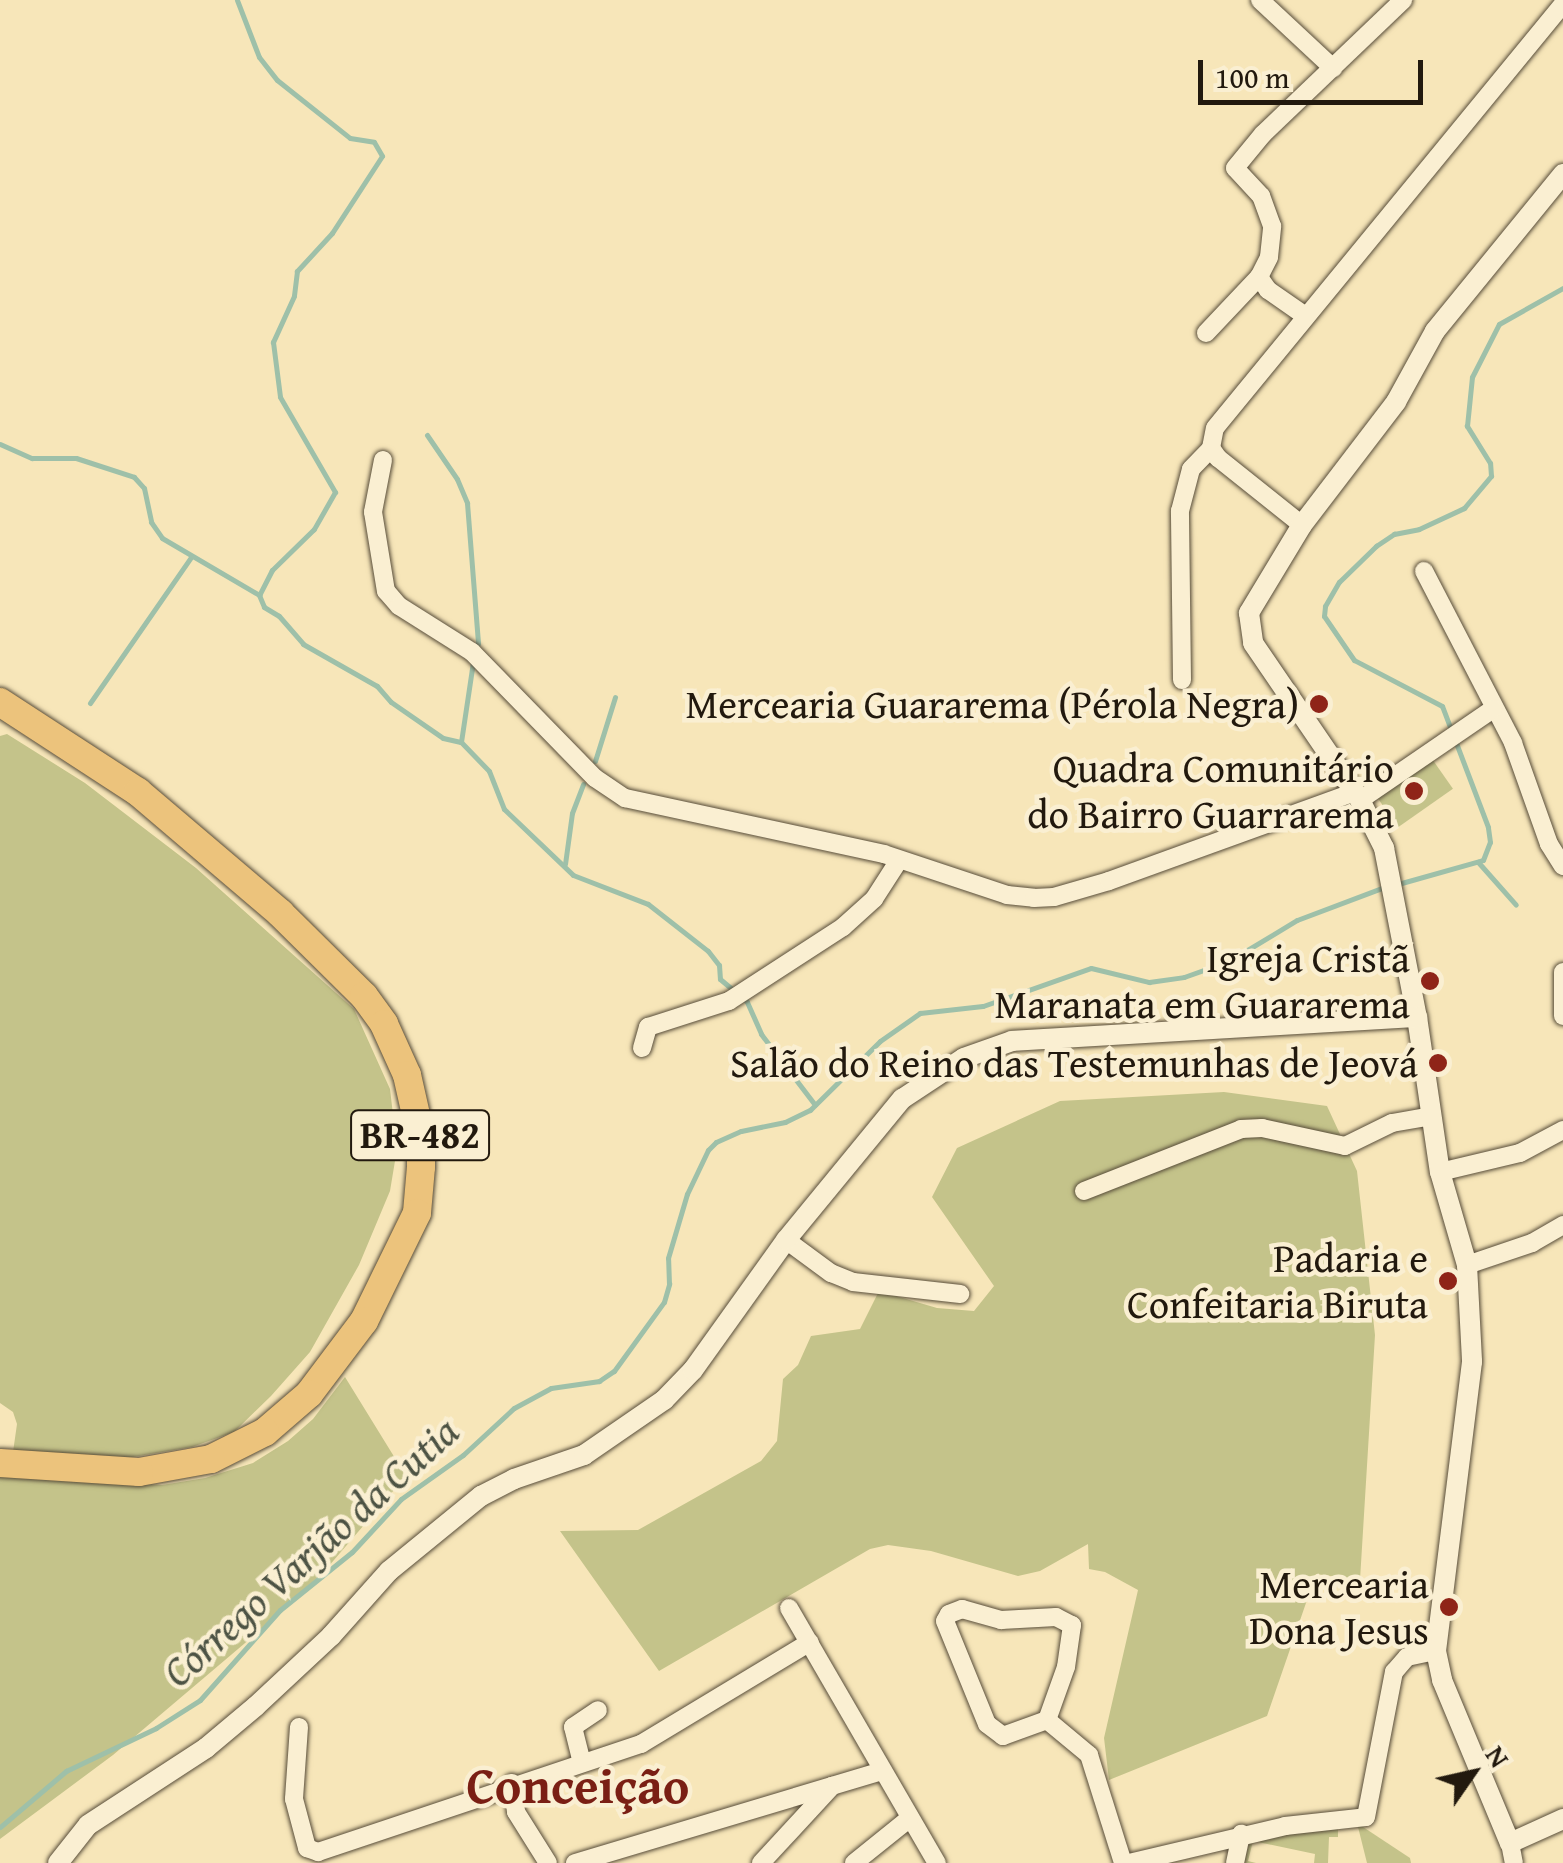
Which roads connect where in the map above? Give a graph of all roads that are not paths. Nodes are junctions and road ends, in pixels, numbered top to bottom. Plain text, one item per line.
1 (1260, 0) edge
2 (1403, 0) edge
3 (1563, 4) edge
4 (1333, 68) junction
5 (1563, 174) edge
6 (1259, 277) junction
7 (1304, 315) junction
8 (1206, 333) dead end
9 (1211, 448) junction
10 (382, 460) dead end
11 (1302, 525) junction
12 (1424, 571) dead end
13 (1182, 680) dead end
14 (0, 702) edge
15 (1493, 709) junction
16 (1358, 796) junction
17 (898, 860) junction
18 (1563, 866) edge
19 (1563, 972) edge
20 (1563, 1016) edge
21 (1417, 1017) junction
22 (642, 1048) dead end
23 (1430, 1116) junction
24 (1563, 1130) edge
25 (1440, 1172) junction
26 (1084, 1191) dead end
27 (1563, 1226) edge
28 (786, 1240) junction
29 (1468, 1265) junction
30 (960, 1294) dead end
31 (0, 1463) edge
32 (788, 1608) dead end
33 (810, 1642) junction
34 (1436, 1652) junction
35 (598, 1710) dead end
36 (1048, 1720) junction
37 (299, 1727) dead end
38 (582, 1763) junction
39 (882, 1771) junction
40 (512, 1783) junction
41 (832, 1786) junction
42 (910, 1818) junction
43 (1563, 1819) edge
44 (1240, 1834) junction
45 (1512, 1853) edge
46 (58, 1863) edge
47 (548, 1863) edge
48 (575, 1863) edge
49 (761, 1863) edge
50 (854, 1863) edge
51 (937, 1863) edge
52 (1126, 1863) edge
53 (1235, 1863) edge

1 - 4 street
2 - 4 street
3 - 7 street
4 - 6 street
5 - 11 street
6 - 7 street
6 - 8 street
7 - 9 street
9 - 11 street
9 - 13 street
10 - 17 street
11 - 16 street
12 - 15 street
14 - 31 highway, BR-482
15 - 16 street
15 - 18 street
16 - 17 street
16 - 21 street
17 - 22 street
19 - 20 street
21 - 23 street
21 - 28 street
23 - 25 street
23 - 26 street
24 - 25 street
25 - 29 street
27 - 29 street
28 - 30 street
28 - 46 street
29 - 34 street
32 - 33 street
33 - 38 street
33 - 39 street
34 - 44 street
34 - 45 street
35 - 38 street
36 - 36 street
36 - 52 street
37 - 40 street
38 - 40 street
39 - 41 street
39 - 42 street
40 - 47 street
41 - 48 street
41 - 49 street
42 - 50 street
42 - 51 street
43 - 45 street
44 - 52 street
44 - 53 street

